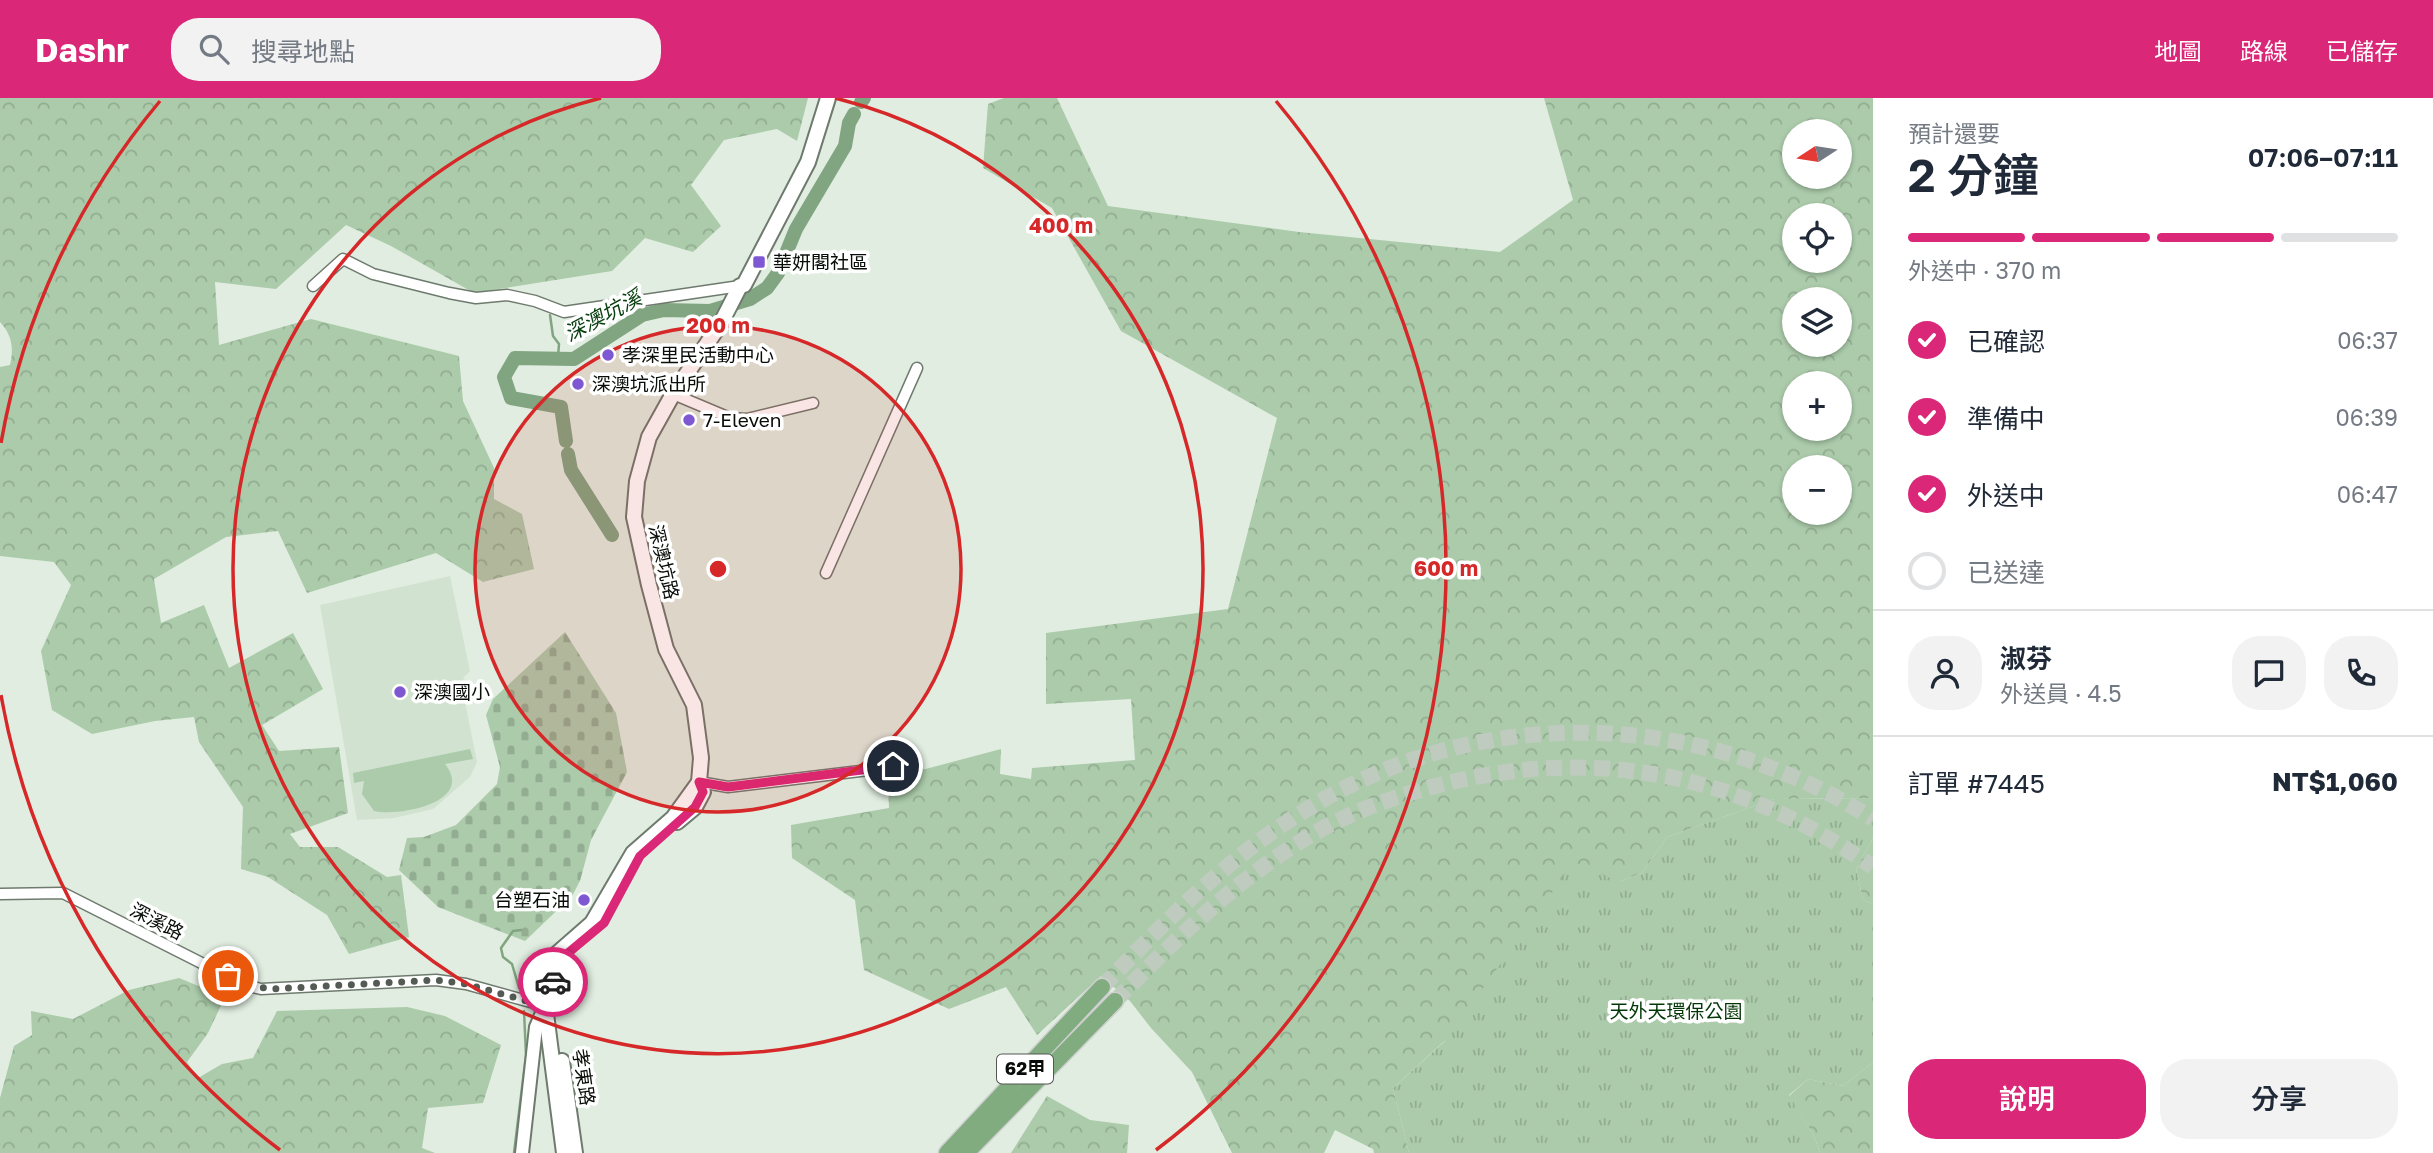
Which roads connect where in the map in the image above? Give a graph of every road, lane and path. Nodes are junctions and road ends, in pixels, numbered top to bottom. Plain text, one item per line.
1 (819, 98) edge
2 (828, 98) edge
3 (313, 286) dead end
4 (738, 289) junction
5 (917, 368) dead end
6 (673, 394) junction
7 (813, 403) dead end
8 (825, 573) dead end
9 (893, 766) dead end
10 (699, 782) junction
11 (0, 894) edge
12 (1102, 987) tunnel mouth
13 (1115, 1001) tunnel mouth
14 (549, 1006) junction
15 (1005, 1115) junction
16 (963, 1135) junction
17 (522, 1153) edge
18 (564, 1153) edge
19 (575, 1153) edge
20 (939, 1153) edge
21 (947, 1153) edge
22 (966, 1153) edge
23 (975, 1153) edge

1 - 4 main road, 深澳坑路
2 - 4 main road, 深澳坑路
3 - 4 street
4 - 6 main road, 深澳坑路
5 - 8 street
6 - 7 street
6 - 10 main road, 深澳坑路
9 - 10 street
10 - 14 main road
11 - 14 street, 深溪路
12 - 16 highway, 62甲
13 - 15 highway, 62甲
14 - 17 street
14 - 18 main road, 孝東路
14 - 19 main road, 孝東路
15 - 22 highway, 62甲
15 - 23 highway
16 - 20 highway
16 - 21 highway, 62甲

